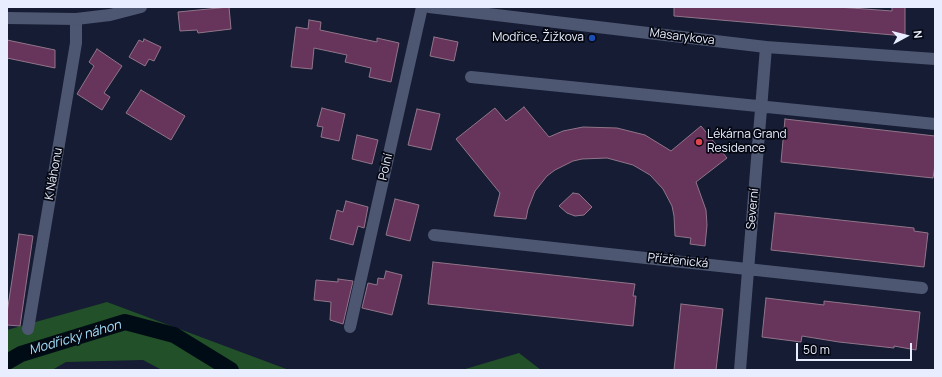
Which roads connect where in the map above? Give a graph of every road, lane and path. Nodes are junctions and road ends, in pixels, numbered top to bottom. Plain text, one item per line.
1 (141, 7) edge
2 (422, 7) edge
3 (429, 7) edge
4 (7, 18) edge
5 (76, 19) junction
6 (766, 47) junction
7 (935, 59) edge
8 (471, 77) dead end
9 (762, 106) junction
10 (935, 124) edge
11 (434, 235) dead end
12 (748, 268) junction
13 (922, 288) dead end
14 (350, 327) dead end
15 (28, 329) dead end
16 (740, 370) edge

1 - 5 street
2 - 14 street, Polní
3 - 6 street, Masarykova
4 - 5 street
5 - 15 street, K Náhonu
6 - 7 street, Masarykova
6 - 9 street, Severní
8 - 9 street
9 - 10 street
9 - 12 street, Severní
11 - 12 street, Přízřenická
12 - 13 street, Přízřenická
12 - 16 street, Severní

